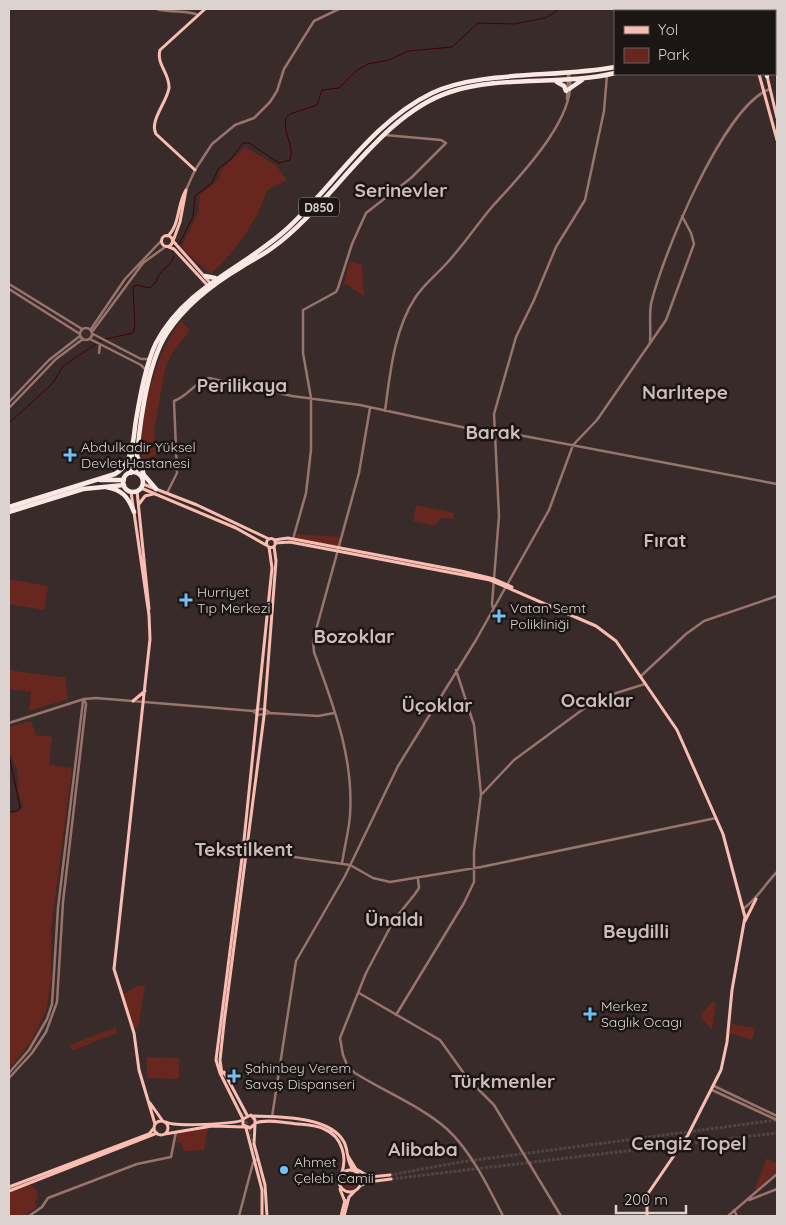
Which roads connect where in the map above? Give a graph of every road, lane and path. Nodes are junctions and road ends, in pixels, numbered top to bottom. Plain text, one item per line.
1 (157, 9) edge
2 (205, 9) edge
3 (339, 9) edge
4 (198, 15) junction
5 (614, 68) edge
6 (614, 73) edge
7 (568, 74) junction
8 (607, 75) junction
9 (759, 75) edge
10 (767, 75) edge
11 (584, 78) junction
12 (568, 80) junction
13 (553, 81) junction
14 (770, 89) junction
15 (568, 90) junction
16 (764, 91) junction
17 (777, 118) edge
18 (385, 135) junction
19 (777, 140) edge
20 (195, 170) junction
21 (186, 190) junction
22 (682, 216) junction
23 (168, 236) junction
24 (161, 241) junction
25 (173, 241) junction
26 (167, 247) junction
27 (203, 278) junction
28 (215, 278) junction
29 (9, 284) edge
30 (210, 285) junction
31 (202, 288) junction
32 (9, 289) edge
33 (82, 329) junction
34 (92, 332) junction
35 (81, 336) junction
36 (90, 339) junction
37 (649, 344) junction
38 (100, 345) junction
39 (99, 353) dead end
40 (151, 358) junction
41 (147, 371) junction
42 (311, 398) junction
43 (9, 402) edge
44 (9, 408) edge
45 (370, 408) junction
46 (385, 411) junction
47 (494, 431) junction
48 (132, 444) junction
49 (573, 445) junction
50 (137, 450) junction
51 (133, 472) junction
52 (95, 480) junction
53 (124, 482) junction
54 (777, 484) edge
55 (99, 486) junction
56 (140, 488) junction
57 (156, 488) junction
58 (131, 492) junction
59 (167, 493) junction
60 (154, 494) junction
61 (9, 507) edge
62 (139, 508) junction
63 (9, 512) edge
64 (134, 512) junction
65 (269, 539) junction
66 (294, 539) junction
67 (274, 543) junction
68 (268, 546) junction
69 (339, 549) junction
70 (494, 580) junction
71 (505, 585) junction
72 (777, 596) edge
73 (493, 608) junction
74 (149, 614) junction
75 (456, 670) junction
76 (641, 676) junction
77 (646, 684) junction
78 (145, 691) junction
79 (84, 699) junction
80 (132, 701) junction
81 (144, 702) junction
82 (258, 708) junction
83 (264, 709) junction
84 (253, 711) junction
85 (270, 713) junction
86 (334, 713) junction
87 (258, 715) junction
88 (264, 716) junction
89 (9, 723) edge
90 (481, 794) junction
91 (716, 818) junction
92 (245, 850) junction
93 (342, 864) junction
94 (350, 865) junction
95 (474, 868) junction
96 (777, 872) edge
97 (418, 879) junction
98 (756, 900) junction
99 (743, 909) junction
100 (744, 923) junction
101 (359, 993) junction
102 (396, 1015) junction
103 (220, 1060) junction
104 (217, 1065) junction
105 (9, 1074) edge
106 (223, 1075) junction
107 (9, 1078) edge
108 (713, 1088) junction
109 (147, 1095) junction
110 (242, 1113) tunnel mouth
111 (247, 1115) junction
112 (253, 1116) junction
113 (777, 1116) edge
114 (272, 1117) junction
115 (243, 1119) junction
116 (777, 1120) edge
117 (164, 1121) junction
118 (255, 1123) junction
119 (155, 1126) junction
120 (246, 1127) junction
121 (176, 1132) junction
122 (157, 1133) junction
123 (165, 1134) junction
124 (347, 1154) junction
125 (256, 1160) junction
126 (345, 1166) junction
127 (354, 1171) junction
128 (341, 1174) junction
129 (777, 1174) edge
130 (360, 1176) junction
131 (370, 1177) junction
132 (360, 1186) junction
133 (9, 1187) edge
134 (342, 1188) junction
135 (777, 1189) edge
136 (9, 1191) edge
137 (355, 1191) junction
138 (264, 1195) dead end
139 (747, 1201) junction
140 (345, 1202) junction
141 (734, 1210) junction
142 (29, 1216) edge
143 (239, 1216) edge
144 (264, 1216) edge
145 (342, 1216) edge
146 (503, 1216) edge
147 (561, 1216) edge
148 (647, 1216) edge
149 (728, 1216) edge
150 (737, 1216) edge

1 - 4 street
2 - 4 main road
3 - 20 street
4 - 20 main road
5 - 7 highway, D850
6 - 8 highway, D850
7 - 12 street
7 - 28 highway, D850
8 - 11 highway, D850
8 - 47 street
9 - 16 main road
10 - 14 main road
11 - 12 highway, D850
11 - 15 highway
12 - 13 highway, D850
12 - 15 street
13 - 15 highway
13 - 18 highway, D850
14 - 16 street
14 - 17 main road
15 - 46 street
16 - 19 main road
16 - 22 street
18 - 30 highway, D850
18 - 42 street
20 - 21 street
21 - 23 main road
21 - 25 main road
22 - 37 street
22 - 37 street
23 - 24 main road
23 - 25 main road
24 - 26 main road
24 - 34 street
25 - 26 main road
25 - 27 main road
26 - 27 main road
26 - 34 street
27 - 28 highway
27 - 30 main road
27 - 31 highway
28 - 30 highway, D850
29 - 33 street
30 - 31 highway, D850
30 - 50 highway, D850
31 - 40 highway, D850
32 - 35 street
33 - 34 street
33 - 35 street
34 - 36 street
34 - 40 street
35 - 36 street
35 - 43 street
35 - 44 street
36 - 38 street
37 - 49 street
38 - 39 street
38 - 41 street
40 - 41 highway, D850
41 - 48 highway, D850
42 - 45 street
42 - 59 street
42 - 66 street
45 - 46 street
45 - 69 street
46 - 47 street
47 - 49 street
47 - 70 street
48 - 51 highway, D850
48 - 52 highway
49 - 54 street
49 - 71 street
50 - 51 highway, D850
50 - 57 highway
51 - 53 highway
51 - 56 highway
52 - 53 highway
52 - 61 highway
53 - 55 highway
53 - 58 highway
55 - 63 highway
55 - 64 highway
56 - 57 main road
56 - 58 highway
56 - 60 main road
56 - 62 main road
57 - 59 main road
58 - 64 main road
59 - 65 main road
60 - 62 main road
60 - 68 main road
62 - 74 main road
64 - 74 main road
65 - 67 main road
65 - 68 main road
66 - 67 main road
66 - 69 main road
67 - 68 main road
67 - 69 main road
67 - 83 main road
68 - 82 main road
69 - 70 main road
69 - 86 street
70 - 71 main road
70 - 73 street
71 - 73 street
71 - 76 main road
72 - 76 street
73 - 75 street
74 - 78 main road
75 - 90 street
75 - 94 street
76 - 77 main road
77 - 90 street
77 - 91 main road
78 - 80 main road
78 - 81 main road
79 - 80 street
79 - 89 street
79 - 105 street
79 - 107 street
80 - 81 street
81 - 84 street
81 - 109 main road
82 - 83 street
82 - 84 street
82 - 87 main road
83 - 85 street
83 - 88 main road
84 - 87 street
85 - 86 street
85 - 88 street
86 - 93 street
87 - 88 street
87 - 92 main road
88 - 92 main road
90 - 95 street
91 - 95 street
91 - 99 main road
92 - 93 street
92 - 103 main road
92 - 104 main road
93 - 94 street
94 - 97 street
94 - 114 street
95 - 97 street
95 - 102 street
96 - 98 street
97 - 101 street
98 - 99 street
98 - 100 main road
99 - 100 main road
100 - 108 main road
101 - 102 street
101 - 146 street
102 - 147 street
103 - 106 main road
103 - 111 main road
104 - 106 main road
104 - 115 main road
106 - 110 main road
108 - 113 street
108 - 116 street
108 - 148 main road
109 - 117 main road
109 - 119 main road
111 - 112 main road
111 - 115 main road
112 - 114 main road
112 - 118 main road
114 - 124 main road
115 - 117 main road
115 - 120 main road
117 - 119 main road
117 - 123 main road
118 - 120 main road
118 - 125 main road
118 - 126 main road
119 - 122 main road
119 - 133 main road
120 - 121 main road
120 - 125 main road
121 - 123 main road
121 - 142 street
122 - 123 main road
122 - 136 main road
124 - 127 main road
124 - 131 main road
125 - 143 street
125 - 144 main road
126 - 128 main road
126 - 140 main road
127 - 128 main road
127 - 130 main road
128 - 134 main road
129 - 139 street
130 - 131 main road
130 - 132 main road
131 - 132 main road
132 - 137 main road
134 - 137 main road
134 - 140 main road
135 - 139 street
137 - 145 main road
138 - 144 main road
139 - 141 street
140 - 145 main road
141 - 149 street
141 - 150 street

